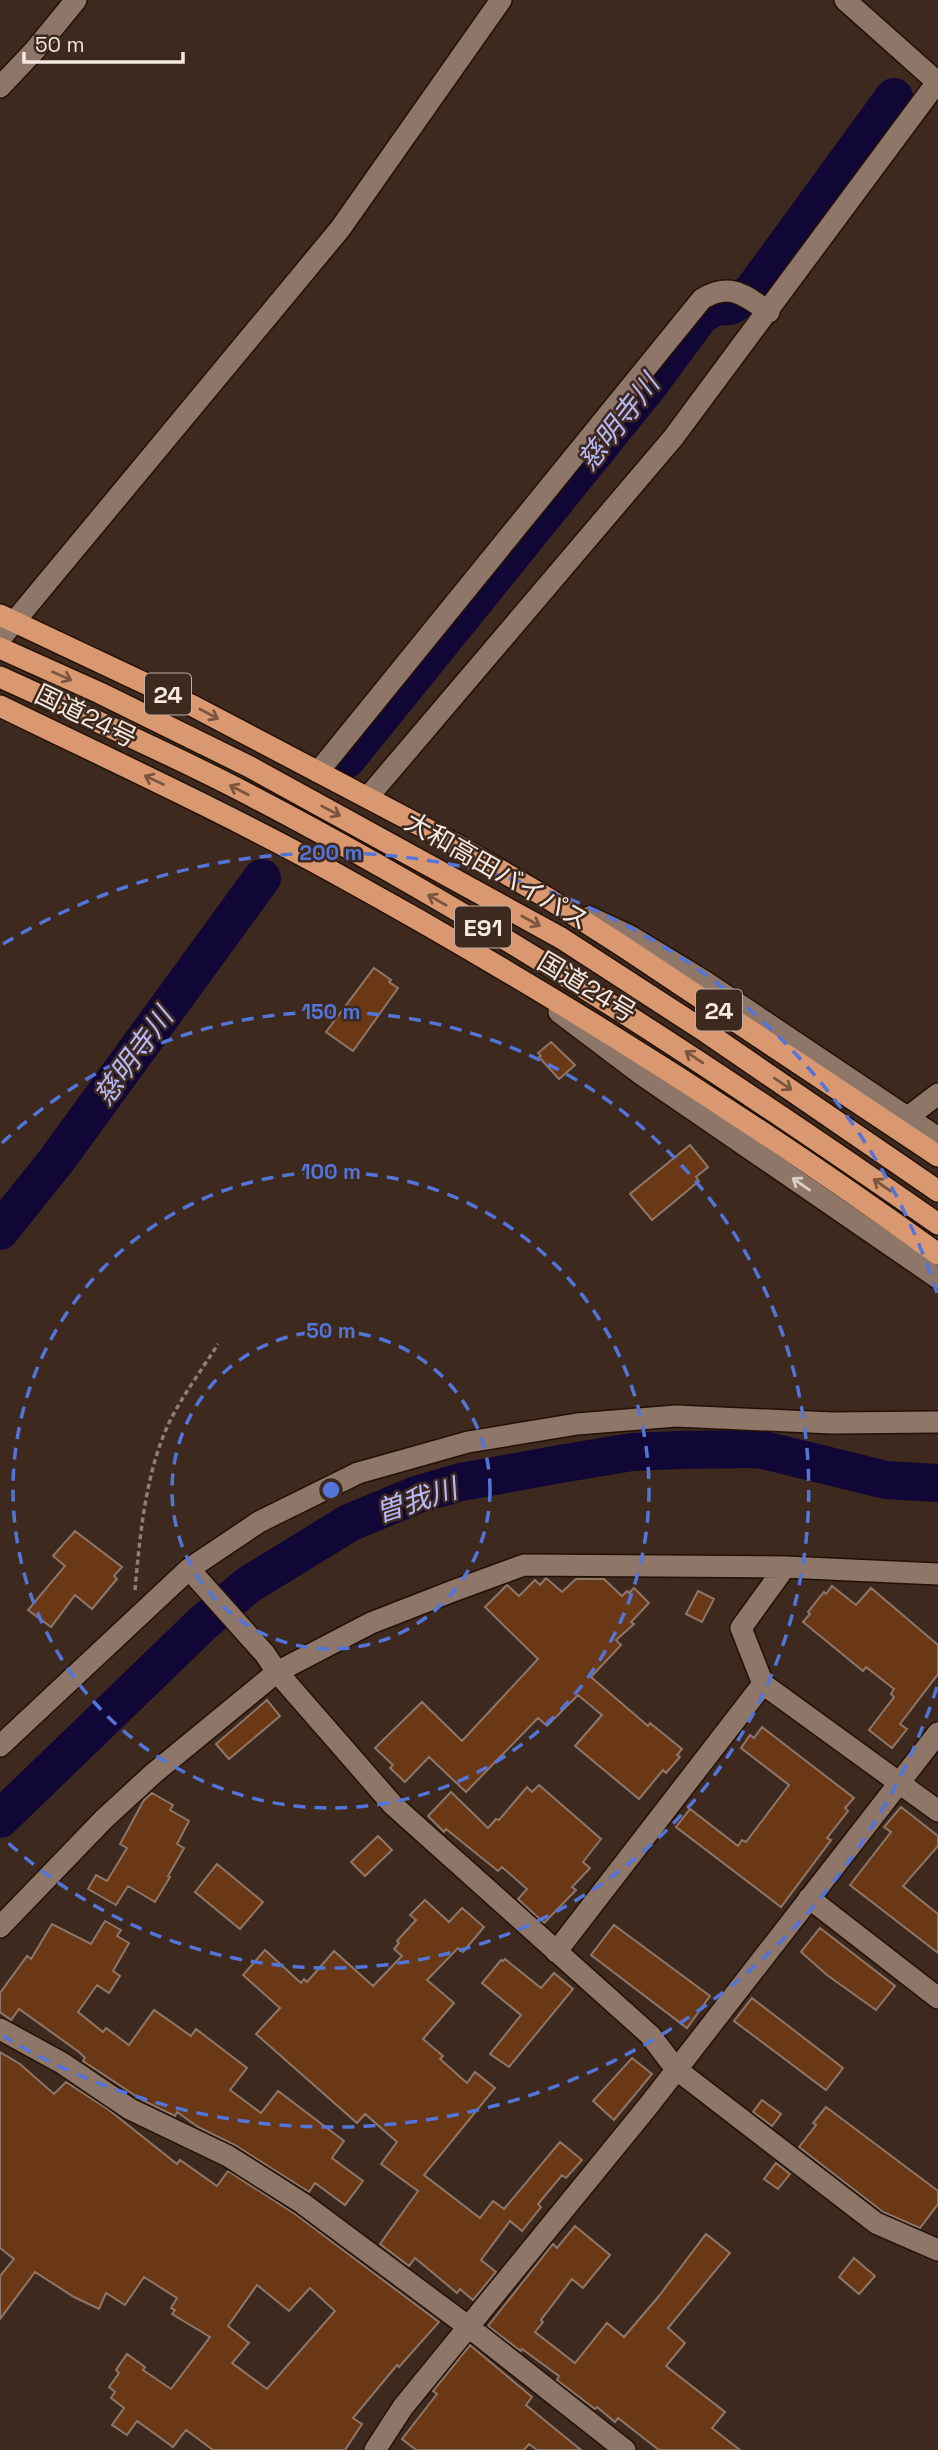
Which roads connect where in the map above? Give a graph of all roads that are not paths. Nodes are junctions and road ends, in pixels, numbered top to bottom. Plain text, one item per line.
1 (76, 0) edge
2 (501, 0) edge
3 (845, 0) edge
4 (938, 81) edge
5 (0, 86) edge
6 (753, 301) junction
7 (8, 617) edge
8 (0, 639) edge
9 (0, 648) edge
10 (0, 677) edge
11 (0, 706) edge
12 (318, 772) junction
13 (368, 797) junction
14 (492, 962) junction
15 (938, 1094) edge
16 (898, 1120) junction
17 (938, 1138) edge
18 (938, 1156) edge
19 (938, 1191) edge
20 (938, 1224) edge
21 (938, 1254) edge
22 (938, 1278) edge
23 (938, 1422) edge
24 (785, 1567) junction
25 (189, 1569) junction
26 (938, 1574) edge
27 (271, 1663) junction
28 (763, 1684) junction
29 (938, 1733) edge
30 (0, 1746) edge
31 (899, 1782) junction
32 (938, 1811) edge
33 (809, 1898) junction
34 (0, 1927) edge
35 (556, 1952) junction
36 (938, 1998) edge
37 (0, 2029) edge
38 (676, 2069) junction
39 (938, 2250) edge
40 (470, 2328) junction
41 (375, 2450) edge
42 (625, 2450) edge

1 - 5 street
2 - 7 street
3 - 4 street
4 - 6 street
6 - 12 street
6 - 13 street
7 - 8 street
7 -> 12 highway, 国道24号 / 24
9 -> 19 highway, 大和高田バイパス / E91
20 -> 10 highway, 大和高田バイパス / E91
14 -> 11 highway, 国道24号
12 - 13 highway, 国道24号 / 24
13 - 16 highway, 国道24号 / 24
14 - 21 highway, 国道24号
22 -> 14 street
15 - 16 street
16 - 17 street
16 - 18 highway, 国道24号 / 24
23 - 25 street
24 - 26 street
24 - 27 street
24 - 28 street
25 - 27 street
25 - 30 street
27 - 34 street
27 - 35 street
28 - 31 street
28 - 35 street
29 - 31 street
31 - 32 street
31 - 33 street
33 - 36 street
33 - 38 street
35 - 38 street
37 - 40 street
38 - 39 street
38 - 40 street
40 - 41 street
40 - 42 street

